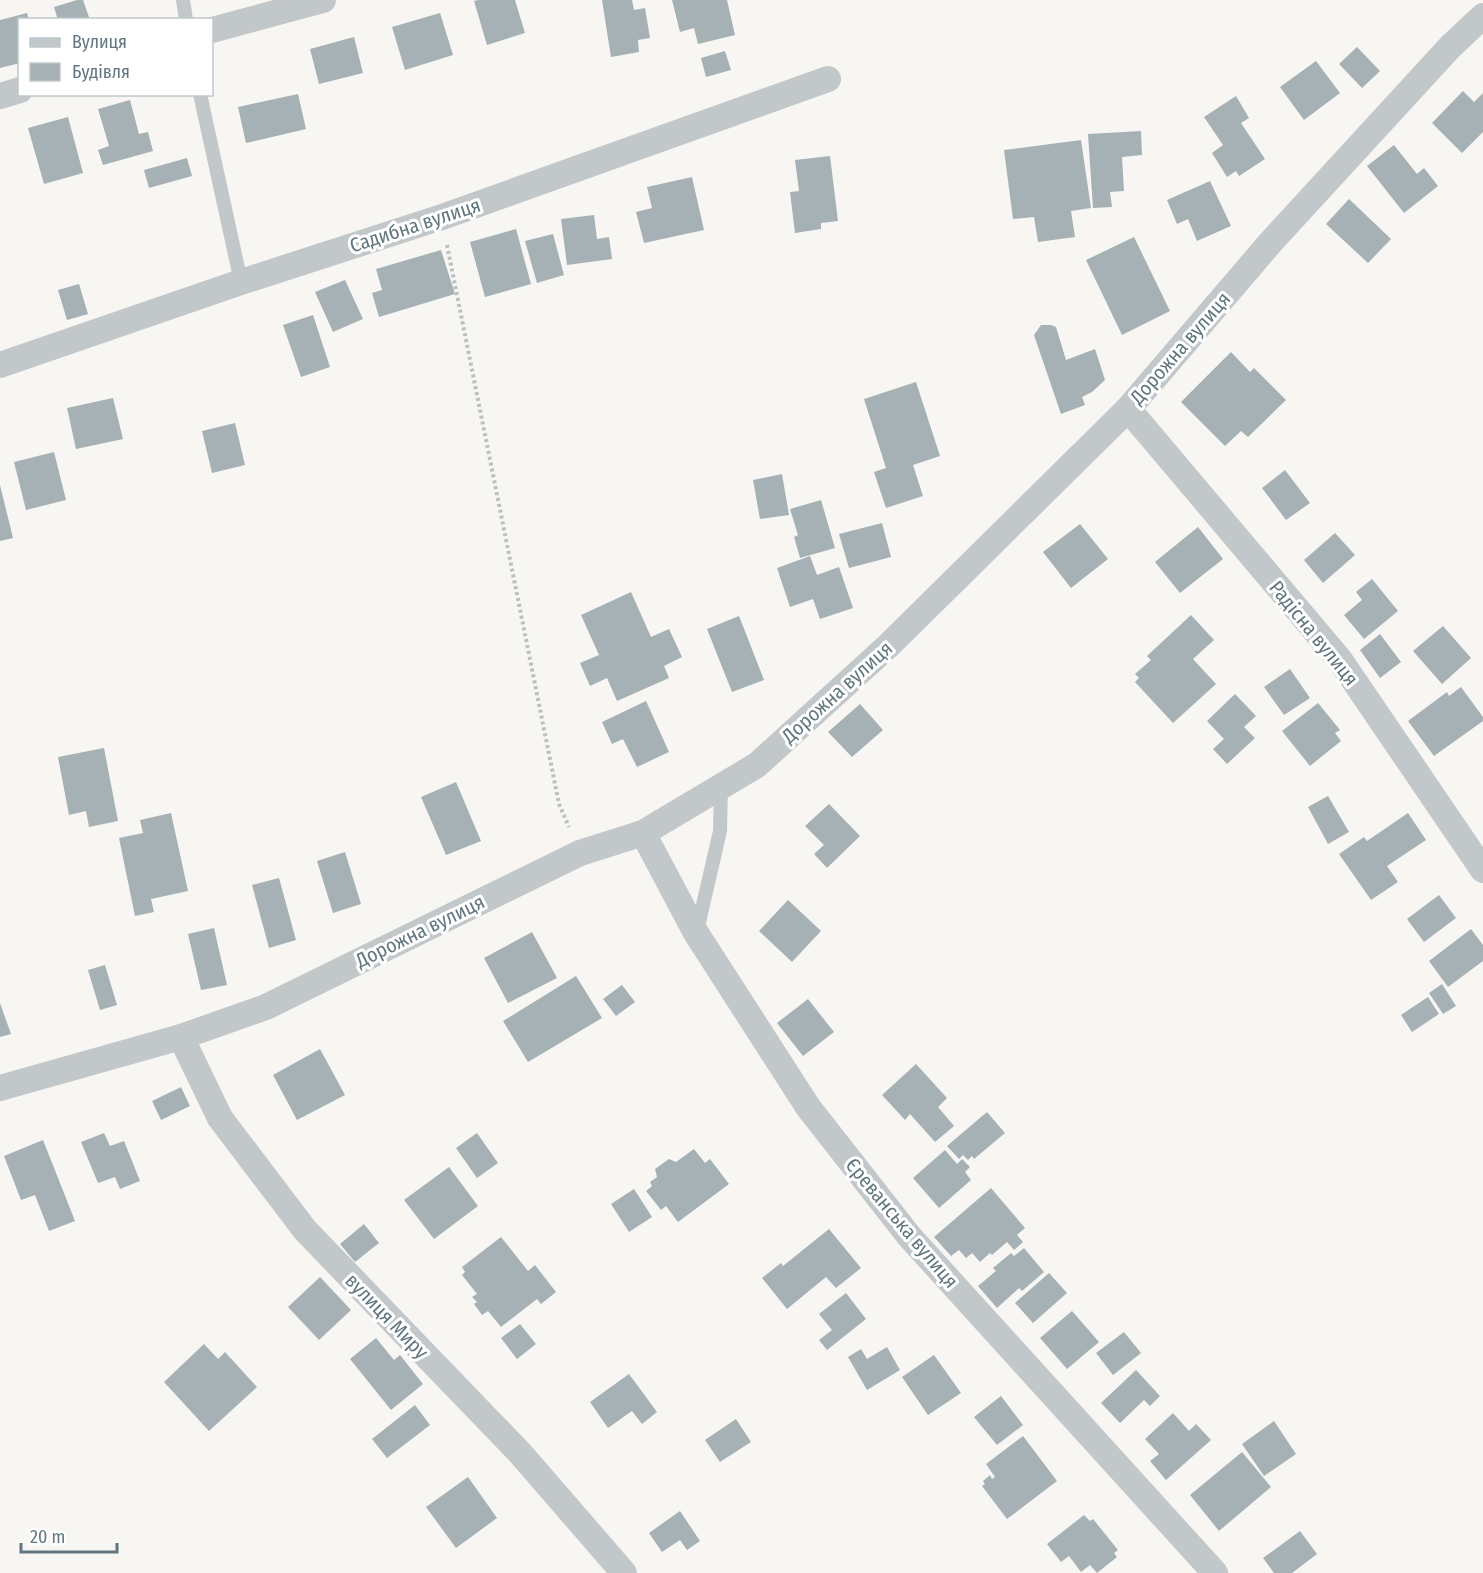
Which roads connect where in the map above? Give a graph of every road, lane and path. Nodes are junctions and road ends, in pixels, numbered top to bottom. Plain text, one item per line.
1 (183, 0) edge
2 (322, 0) edge
3 (1483, 16) edge
4 (186, 18) edge
5 (213, 30) edge
6 (828, 79) dead end
7 (18, 91) edge
8 (0, 96) edge
9 (201, 96) edge
10 (442, 217) junction
11 (241, 282) junction
12 (0, 365) edge
13 (1128, 409) junction
14 (721, 786) junction
15 (642, 833) junction
16 (580, 853) junction
17 (1483, 870) edge
18 (696, 933) junction
19 (181, 1037) junction
20 (0, 1088) edge
21 (624, 1573) edge
22 (1215, 1573) edge

1 - 4 lane
2 - 5 street
3 - 13 street, Дорожна вулиця
6 - 10 street, Садибна вулиця
7 - 8 street
9 - 11 lane
10 - 11 street, Садибна вулиця
10 - 16 path
11 - 12 street, Садибна вулиця
13 - 14 street, Дорожна вулиця
13 - 17 street, Радісна вулиця
14 - 15 street, Дорожна вулиця
14 - 18 lane
15 - 16 street, Дорожна вулиця
15 - 18 street, Єреванська вулиця
16 - 19 street, Дорожна вулиця
18 - 22 street, Єреванська вулиця
19 - 20 street, Дорожна вулиця
19 - 21 street, вулиця Миру

